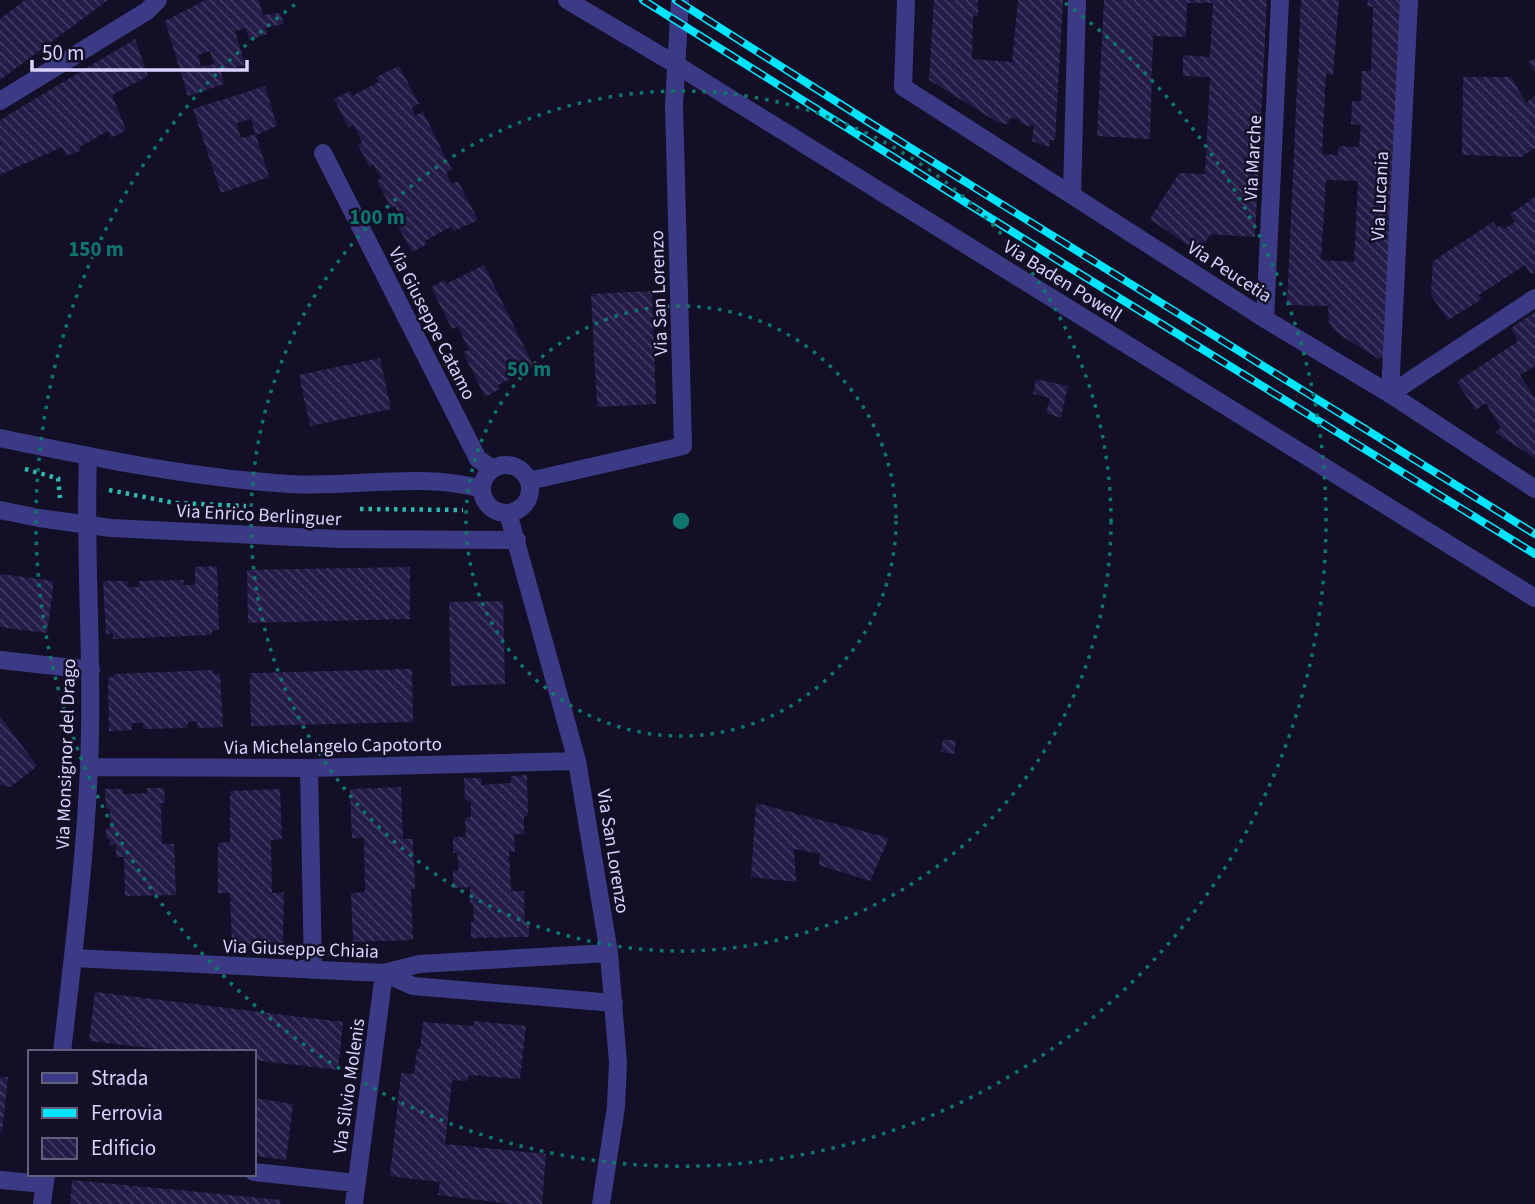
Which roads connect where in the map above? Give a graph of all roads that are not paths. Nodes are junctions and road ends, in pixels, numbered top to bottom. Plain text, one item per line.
1 (158, 0) edge
2 (567, 0) edge
3 (680, 0) edge
4 (906, 0) edge
5 (1077, 0) edge
6 (1280, 0) edge
7 (1409, 0) edge
8 (675, 64) junction
9 (0, 101) edge
10 (323, 153) dead end
11 (1072, 195) junction
12 (1535, 298) edge
13 (1265, 319) junction
14 (1390, 394) junction
15 (0, 438) edge
16 (88, 457) junction
17 (493, 469) junction
18 (529, 481) junction
19 (482, 489) junction
20 (1535, 489) edge
21 (0, 510) edge
22 (508, 513) junction
23 (85, 526) junction
24 (517, 540) junction
25 (1535, 598) edge
26 (0, 660) edge
27 (91, 670) junction
28 (578, 761) junction
29 (89, 767) junction
30 (309, 768) junction
31 (609, 953) junction
32 (73, 958) junction
33 (313, 970) junction
34 (384, 973) junction
35 (614, 1003) junction
36 (62, 1050) edge
37 (256, 1172) edge
38 (45, 1179) edge
39 (0, 1180) edge
40 (356, 1183) junction
41 (42, 1204) edge
42 (354, 1204) edge
43 (601, 1204) edge

1 - 9 street
2 - 8 street, Via Baden Powell
3 - 8 street
4 - 11 street, Via Peucetia
5 - 11 street
6 - 13 street, Via Marche
7 - 14 street, Via Lucania
8 - 18 street, Via San Lorenzo
8 - 25 street, Via Baden Powell
10 - 17 street, Via Giuseppe Catamo
11 - 13 street, Via Peucetia
12 - 14 street
13 - 14 street, Via Peucetia
14 - 20 street, Via Peucetia
15 - 16 street
16 - 19 street
16 - 23 street, Via Monsignor del Drago
17 - 18 street
17 - 19 street
18 - 22 street
19 - 22 street
21 - 23 street, Via Enrico Berlinguer
22 - 24 street, Via San Lorenzo
23 - 24 street, Via Enrico Berlinguer
23 - 27 street, Via Monsignor del Drago
24 - 28 street, Via San Lorenzo
26 - 27 street
27 - 29 street, Via Monsignor del Drago
28 - 30 street, Via Michelangelo Capotorto
28 - 31 street, Via San Lorenzo
29 - 30 street, Via Michelangelo Capotorto
29 - 32 street, Via Monsignor del Drago
30 - 33 street
31 - 34 street, Via Giuseppe Chiaia
31 - 35 street, Via San Lorenzo
32 - 33 street, Via Giuseppe Chiaia
32 - 36 street, Via Monsignor del Drago
33 - 34 street, Via Giuseppe Chiaia
34 - 35 street
34 - 40 street, Via Silvio Molenis
35 - 43 street, Via San Lorenzo
37 - 40 street
38 - 39 street
38 - 41 street
40 - 42 street, Via Silvio Molenis

